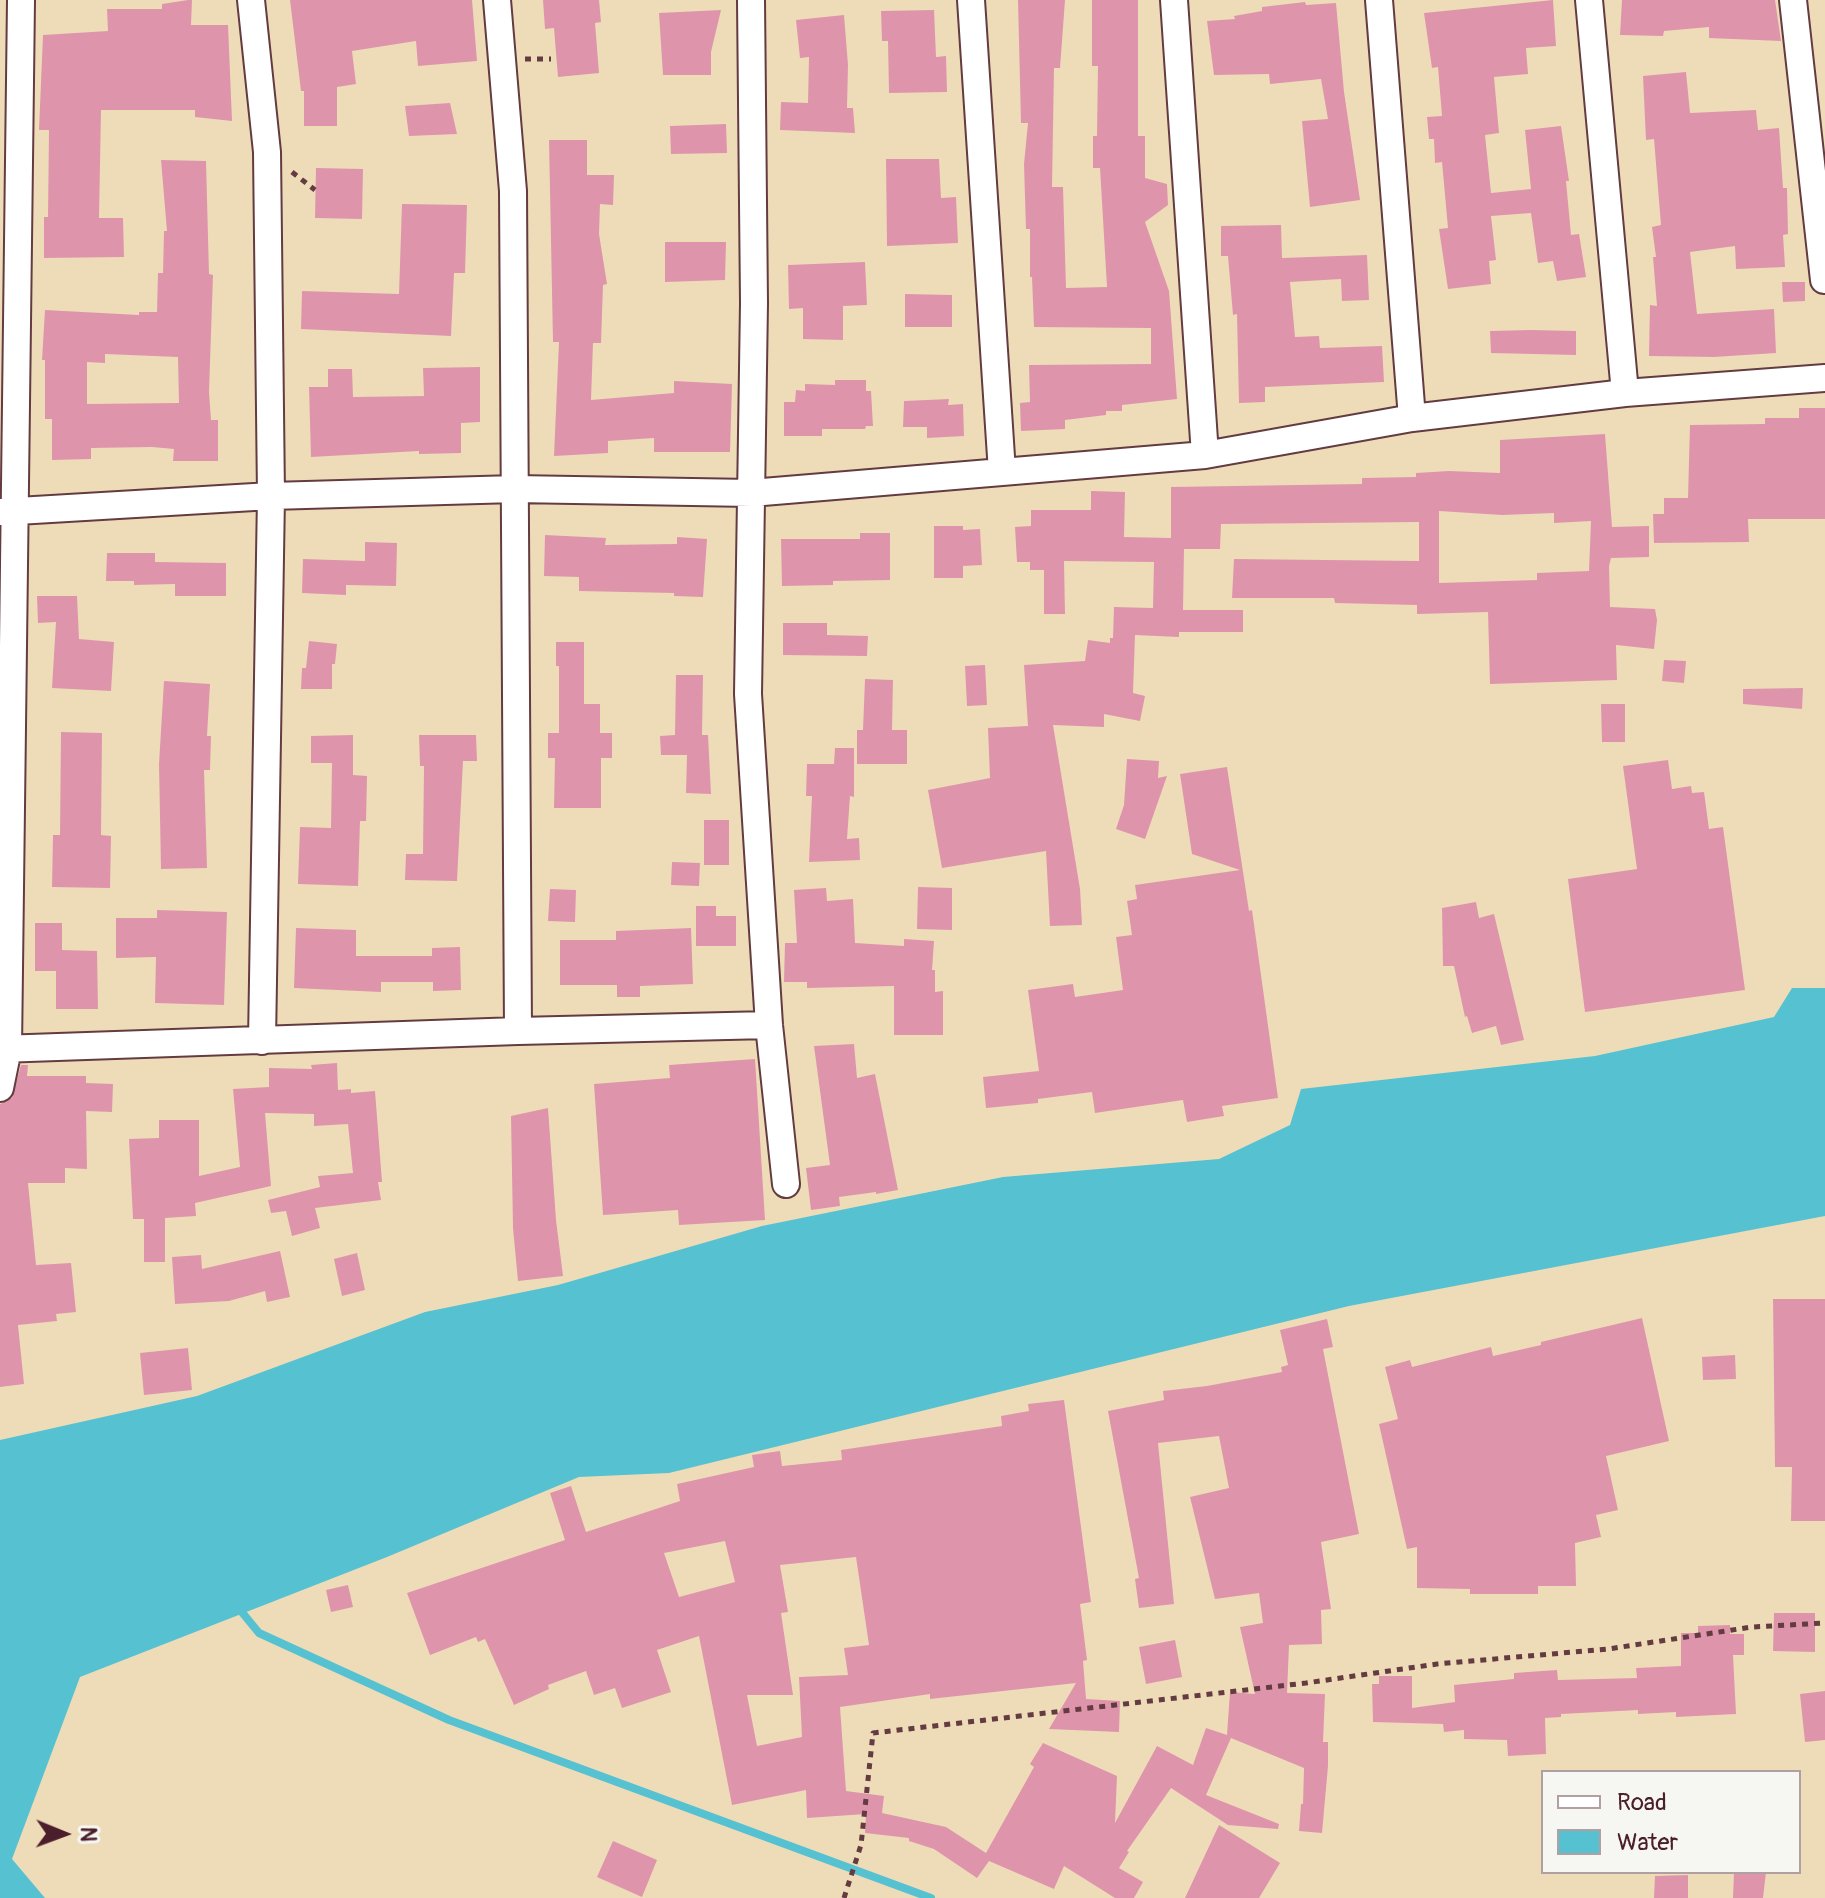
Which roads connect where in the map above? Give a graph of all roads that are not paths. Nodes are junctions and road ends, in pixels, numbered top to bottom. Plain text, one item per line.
1 (21, 0) edge
2 (251, 0) edge
3 (497, 0) edge
4 (751, 0) edge
5 (971, 0) edge
6 (1174, 0) edge
7 (1379, 0) edge
8 (1589, 0) edge
9 (1793, 0) edge
10 (1824, 280) edge
11 (1825, 378) edge
12 (1625, 393) junction
13 (1412, 418) junction
14 (1205, 455) junction
15 (1002, 472) junction
16 (515, 489) junction
17 (751, 493) junction
18 (271, 496) junction
19 (8, 512) edge
20 (769, 1025) junction
21 (518, 1031) junction
22 (262, 1041) junction
23 (4, 1049) edge
24 (0, 1088) edge
25 (786, 1184) dead end

1 - 19 street
2 - 18 street
3 - 16 street
4 - 17 street
5 - 15 street
6 - 14 street
7 - 13 street
8 - 12 street
9 - 10 street
11 - 12 street
12 - 13 street
13 - 14 street
14 - 15 street
15 - 17 street
16 - 17 street
16 - 18 street
16 - 21 street
17 - 20 street
18 - 19 street
18 - 22 street
19 - 23 street
20 - 21 street
20 - 25 street
21 - 22 street
22 - 23 street
23 - 24 street

